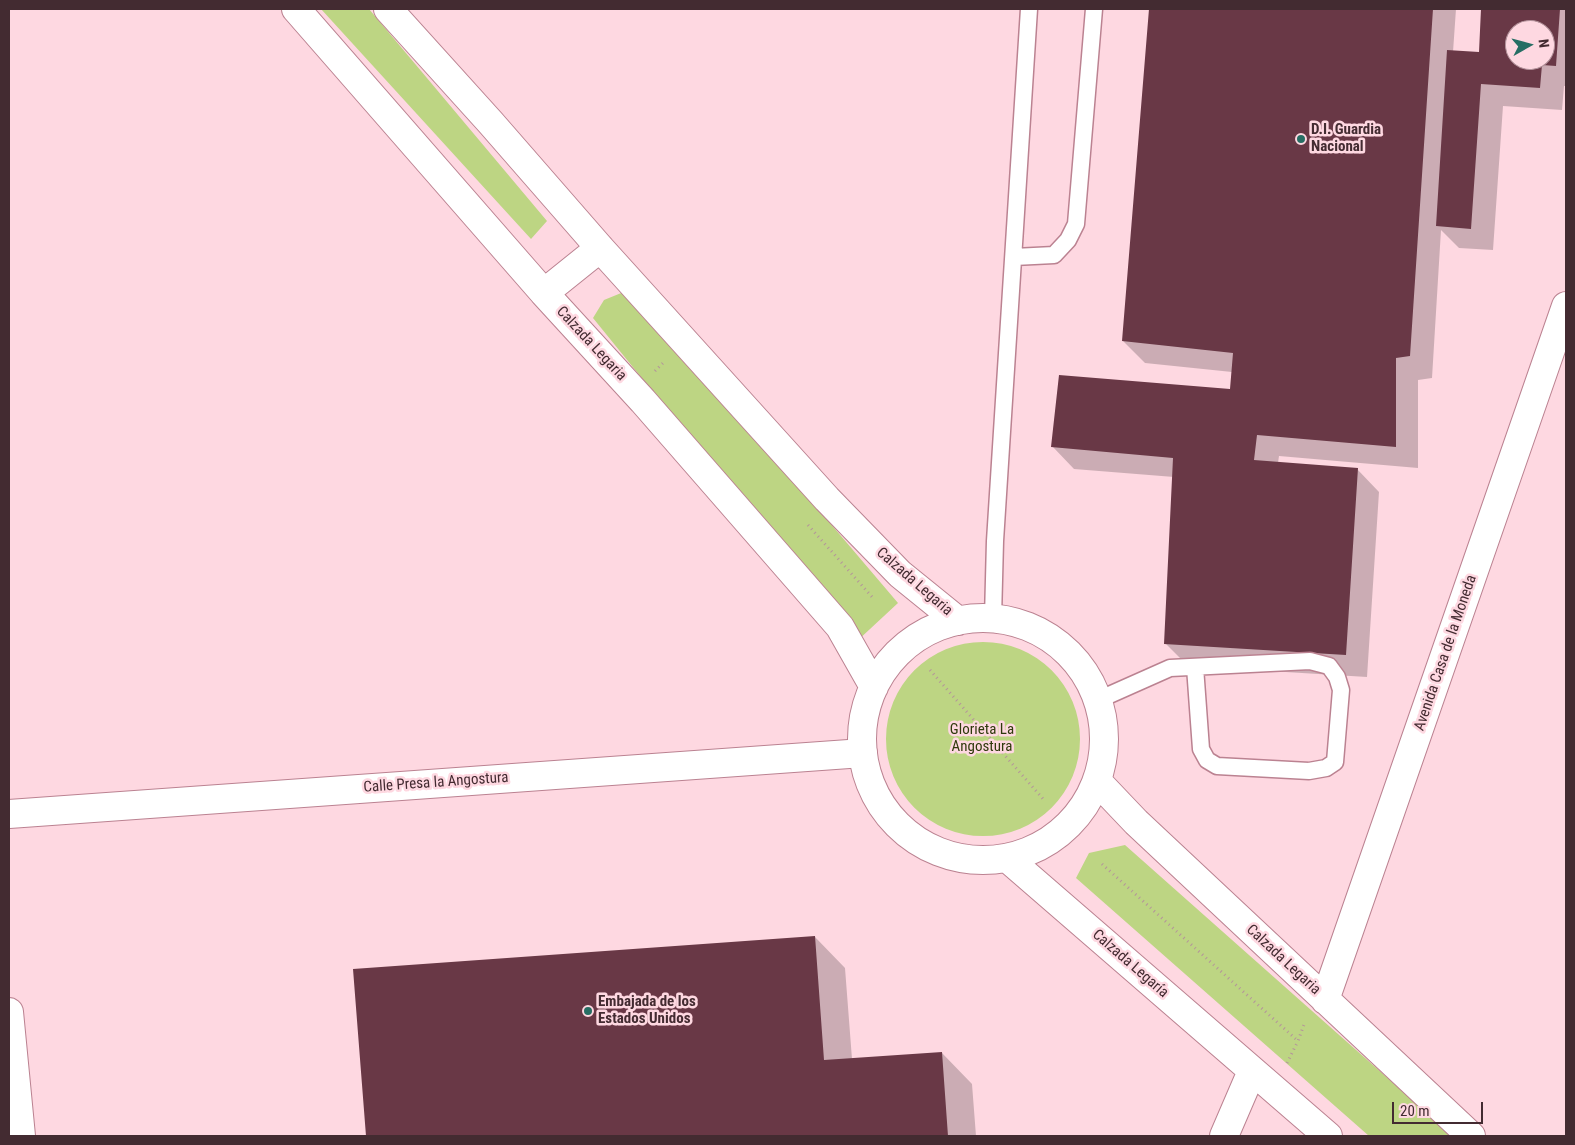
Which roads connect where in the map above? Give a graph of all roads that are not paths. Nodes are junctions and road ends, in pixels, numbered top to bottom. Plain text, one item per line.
1 (296, 9) edge
2 (388, 9) edge
3 (1029, 9) edge
4 (1094, 9) edge
5 (600, 248) junction
6 (1014, 257) junction
7 (544, 293) junction
8 (1566, 306) edge
9 (1562, 334) edge
10 (992, 618) junction
11 (958, 621) junction
12 (1195, 667) junction
13 (874, 687) junction
14 (1098, 700) junction
15 (864, 753) junction
16 (1097, 782) junction
17 (9, 814) edge
18 (1007, 858) junction
19 (1321, 996) junction
20 (9, 1012) edge
21 (1252, 1071) junction
22 (12, 1074) edge
23 (21, 1136) edge
24 (1224, 1136) edge
25 (1328, 1136) edge
26 (1471, 1136) edge

1 - 7 main road, Calzada Legaria
2 - 5 main road, Calzada Legaria
3 - 6 lane
4 - 6 lane
5 - 7 main road
5 - 11 main road, Calzada Legaria
6 - 10 lane
7 - 13 main road, Calzada Legaria
8 - 9 main road, Avenida Casa de la Moneda
9 - 19 main road, Avenida Casa de la Moneda
10 - 11 main road
10 - 14 main road
11 - 13 main road
12 - 12 lane
12 - 14 lane
13 - 15 main road
14 - 16 main road
15 - 17 main road, Calle Presa la Angostura
15 - 18 main road
16 - 18 main road
16 - 19 main road, Calzada Legaria
18 - 21 main road, Calzada Legaría
19 - 26 main road, Calzada Legaria
20 - 22 main road
21 - 24 main road
21 - 25 main road
22 - 23 main road

